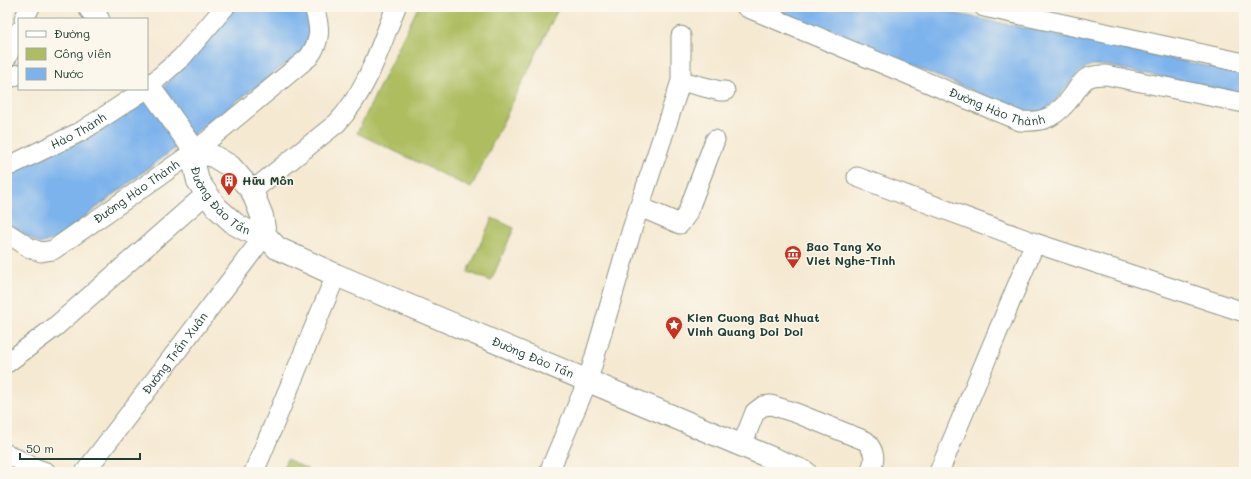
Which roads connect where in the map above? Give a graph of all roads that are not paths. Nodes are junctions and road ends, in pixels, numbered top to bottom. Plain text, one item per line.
1 (30, 7) edge
2 (89, 7) edge
3 (224, 7) edge
4 (314, 7) edge
5 (396, 7) edge
6 (746, 7) edge
7 (984, 7) edge
8 (24, 18) edge
9 (97, 18) edge
10 (18, 33) edge
11 (681, 36) dead end
12 (7, 57) edge
13 (1244, 63) edge
14 (18, 74) edge
15 (7, 79) edge
16 (681, 81) junction
17 (148, 88) edge
18 (145, 90) edge
19 (725, 91) dead end
20 (1244, 103) edge
21 (716, 140) dead end
22 (192, 147) junction
23 (7, 167) edge
24 (857, 177) dead end
25 (252, 191) junction
26 (207, 193) junction
27 (640, 207) junction
28 (7, 233) edge
29 (265, 235) junction
30 (1035, 243) junction
31 (336, 275) junction
32 (1244, 312) edge
33 (7, 363) edge
34 (588, 380) junction
35 (742, 445) junction
36 (7, 454) edge
37 (46, 472) edge
38 (85, 472) edge
39 (254, 472) edge
40 (549, 472) edge
41 (805, 472) edge
42 (870, 472) edge
43 (939, 472) edge

1 - 8 street
2 - 9 street
3 - 17 street, Hào Thành
4 - 22 street, Đường Hào Thành
5 - 25 street
6 - 20 street, Đường Hào Thành
7 - 13 street
10 - 12 street
11 - 16 street
14 - 15 street
16 - 19 street
16 - 27 street
17 - 22 street
18 - 23 street, Hào Thành
21 - 27 street
22 - 25 street, Đường Đào Tấn
22 - 26 street, Đường Đào Tấn
22 - 28 street, Đường Hào Thành
24 - 30 street
25 - 29 street, Đường Đào Tấn
26 - 29 street, Đường Đào Tấn
26 - 33 street
27 - 34 street
29 - 31 street, Đường Đào Tấn
29 - 38 street, Đường Trần Xuân
30 - 32 street
30 - 43 street
31 - 34 street, Đường Đào Tấn
31 - 39 street
34 - 35 street, Đường Đào Tấn
34 - 40 street
35 - 41 street, Đường Đào Tấn
35 - 42 street
36 - 37 street

